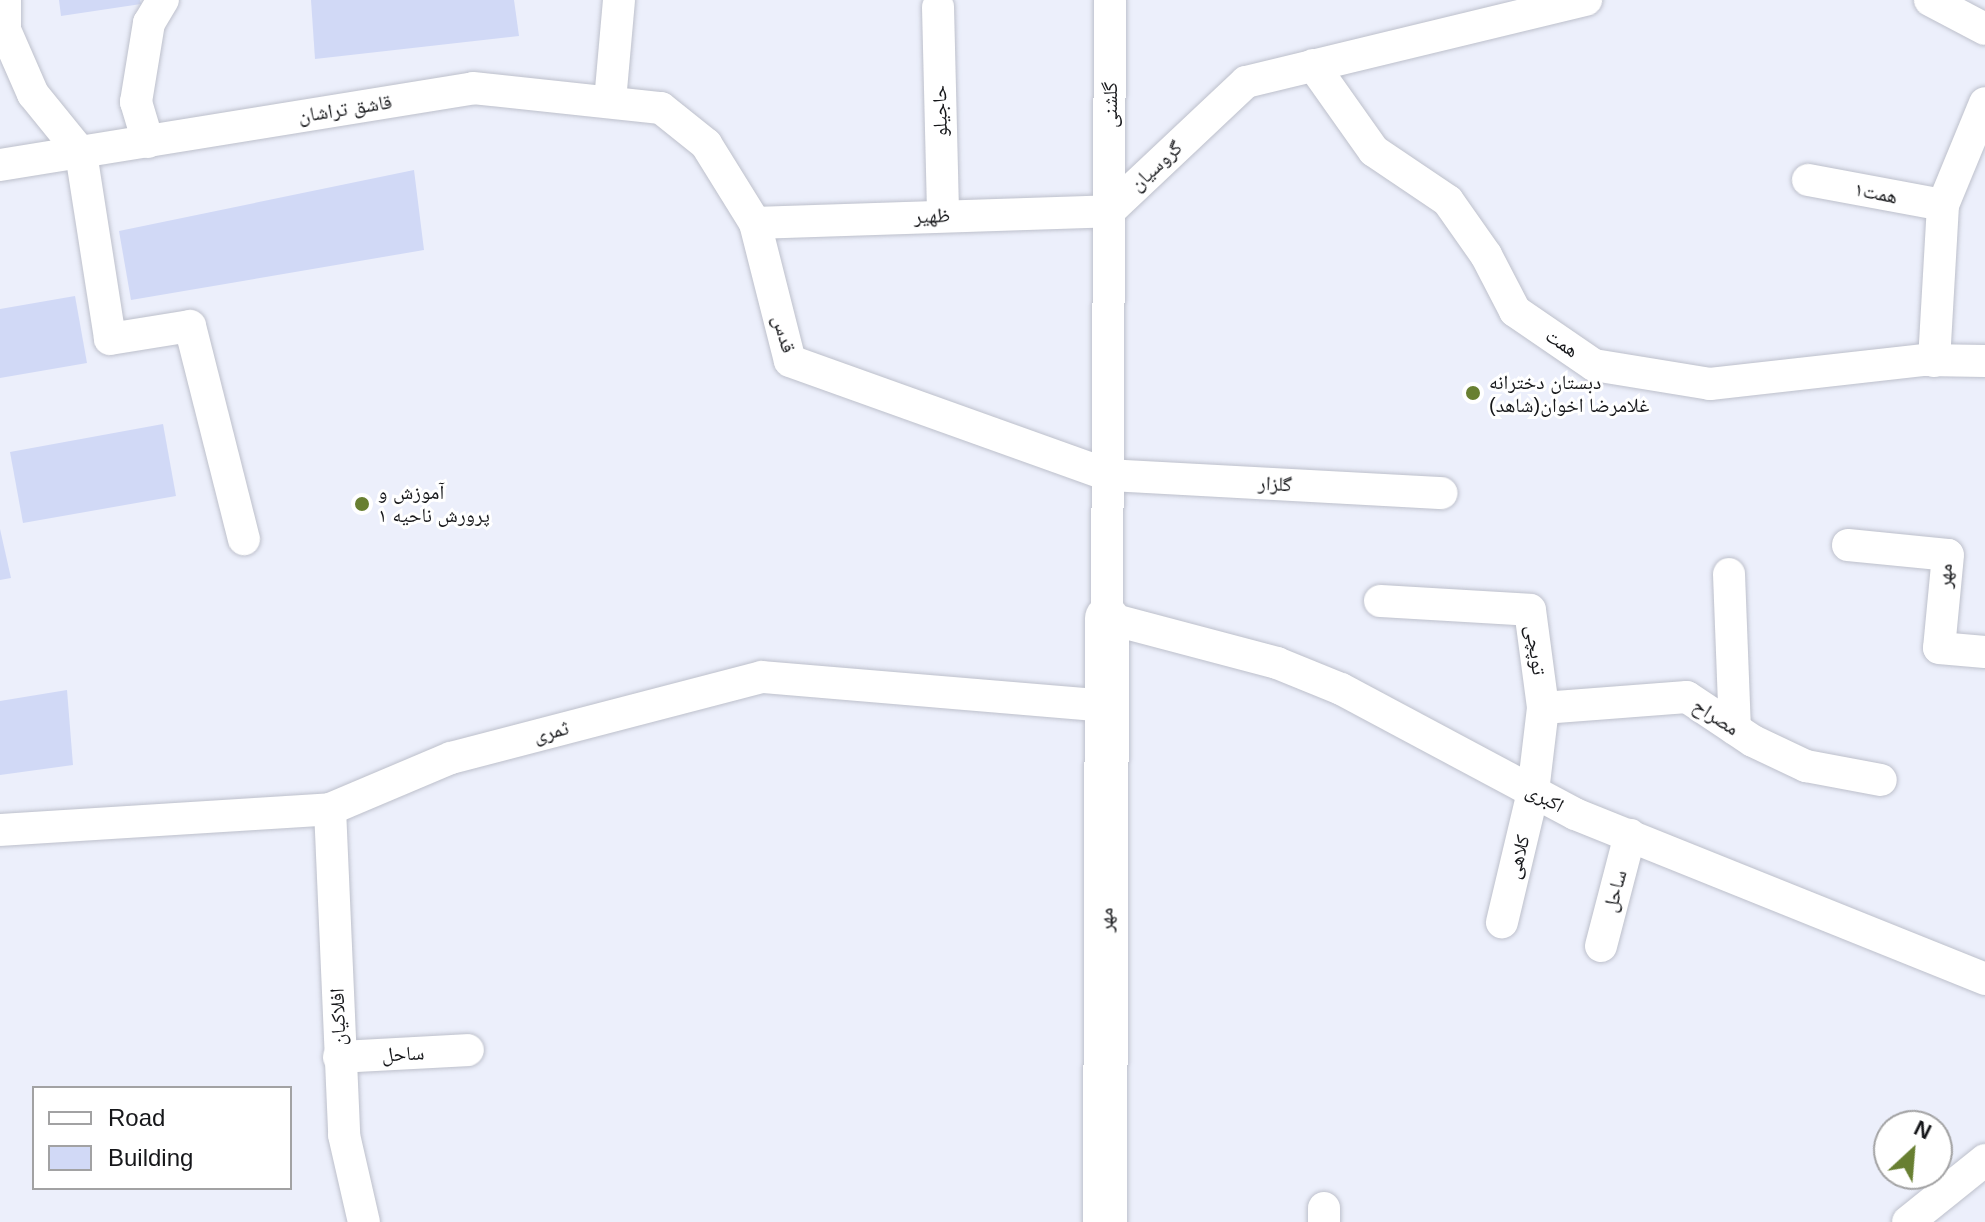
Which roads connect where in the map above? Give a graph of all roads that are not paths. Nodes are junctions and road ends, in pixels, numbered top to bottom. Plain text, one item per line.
1 (5, 0) edge
2 (163, 0) edge
3 (619, 0) edge
4 (1110, 0) edge
5 (1586, 0) edge
6 (1930, 0) edge
7 (938, 7) dead end
8 (1456, 15) edge
9 (1985, 29) edge
10 (1313, 65) junction
11 (610, 101) junction
12 (1985, 103) edge
13 (148, 142) junction
14 (81, 153) junction
15 (0, 165) edge
16 (1808, 180) dead end
17 (1943, 205) junction
18 (1109, 211) junction
19 (943, 216) junction
20 (755, 223) junction
21 (1934, 361) junction
22 (1985, 361) edge
23 (1108, 475) junction
24 (1442, 493) dead end
25 (244, 539) dead end
26 (1848, 545) dead end
27 (1729, 574) dead end
28 (1380, 601) dead end
29 (1107, 618) junction
30 (1985, 652) edge
31 (1107, 706) junction
32 (1543, 708) junction
33 (1735, 729) junction
34 (1881, 780) dead end
35 (1533, 792) junction
36 (330, 809) junction
37 (0, 830) edge
38 (1630, 835) junction
39 (1502, 922) dead end
40 (1601, 946) dead end
41 (1985, 979) edge
42 (468, 1050) dead end
43 (339, 1057) junction
44 (1985, 1160) edge
45 (364, 1222) edge
46 (1105, 1222) edge
47 (1908, 1222) edge

1 - 14 street
2 - 13 street
3 - 11 street
4 - 18 street, گلشنی
5 - 8 street, گروسیان
6 - 9 street
7 - 19 street, حاجیلو
8 - 10 street, گروسیان
10 - 18 street, گروسیان
10 - 21 street, همت
11 - 13 street, قاشق تراشان
11 - 20 street, قدس
12 - 17 street
13 - 14 street, قاشق تراشان
14 - 15 street, قاشق تراشان
14 - 25 street
16 - 17 street, همت۱
17 - 21 street
18 - 19 street, ظهیر
18 - 23 street
19 - 20 street, ظهیر
20 - 23 street, قدس
21 - 22 street, همت
23 - 24 street, گلزار
23 - 29 street
26 - 30 street, مهر
27 - 33 street
28 - 32 street, توپچی
29 - 31 street, مهر
29 - 35 street, اکبری
31 - 36 street, ثمری
31 - 46 street, مهر
32 - 33 street, مصراح
32 - 35 street, توپچی
33 - 34 street, مصراح
35 - 38 street, اکبری
35 - 39 street, کلاهی
36 - 37 street, ثمری
36 - 43 street, افلاکیان
38 - 40 street, ساحل
38 - 41 street, اکبری
42 - 43 street, ساحل
43 - 45 street, افلاکیان
44 - 47 street

